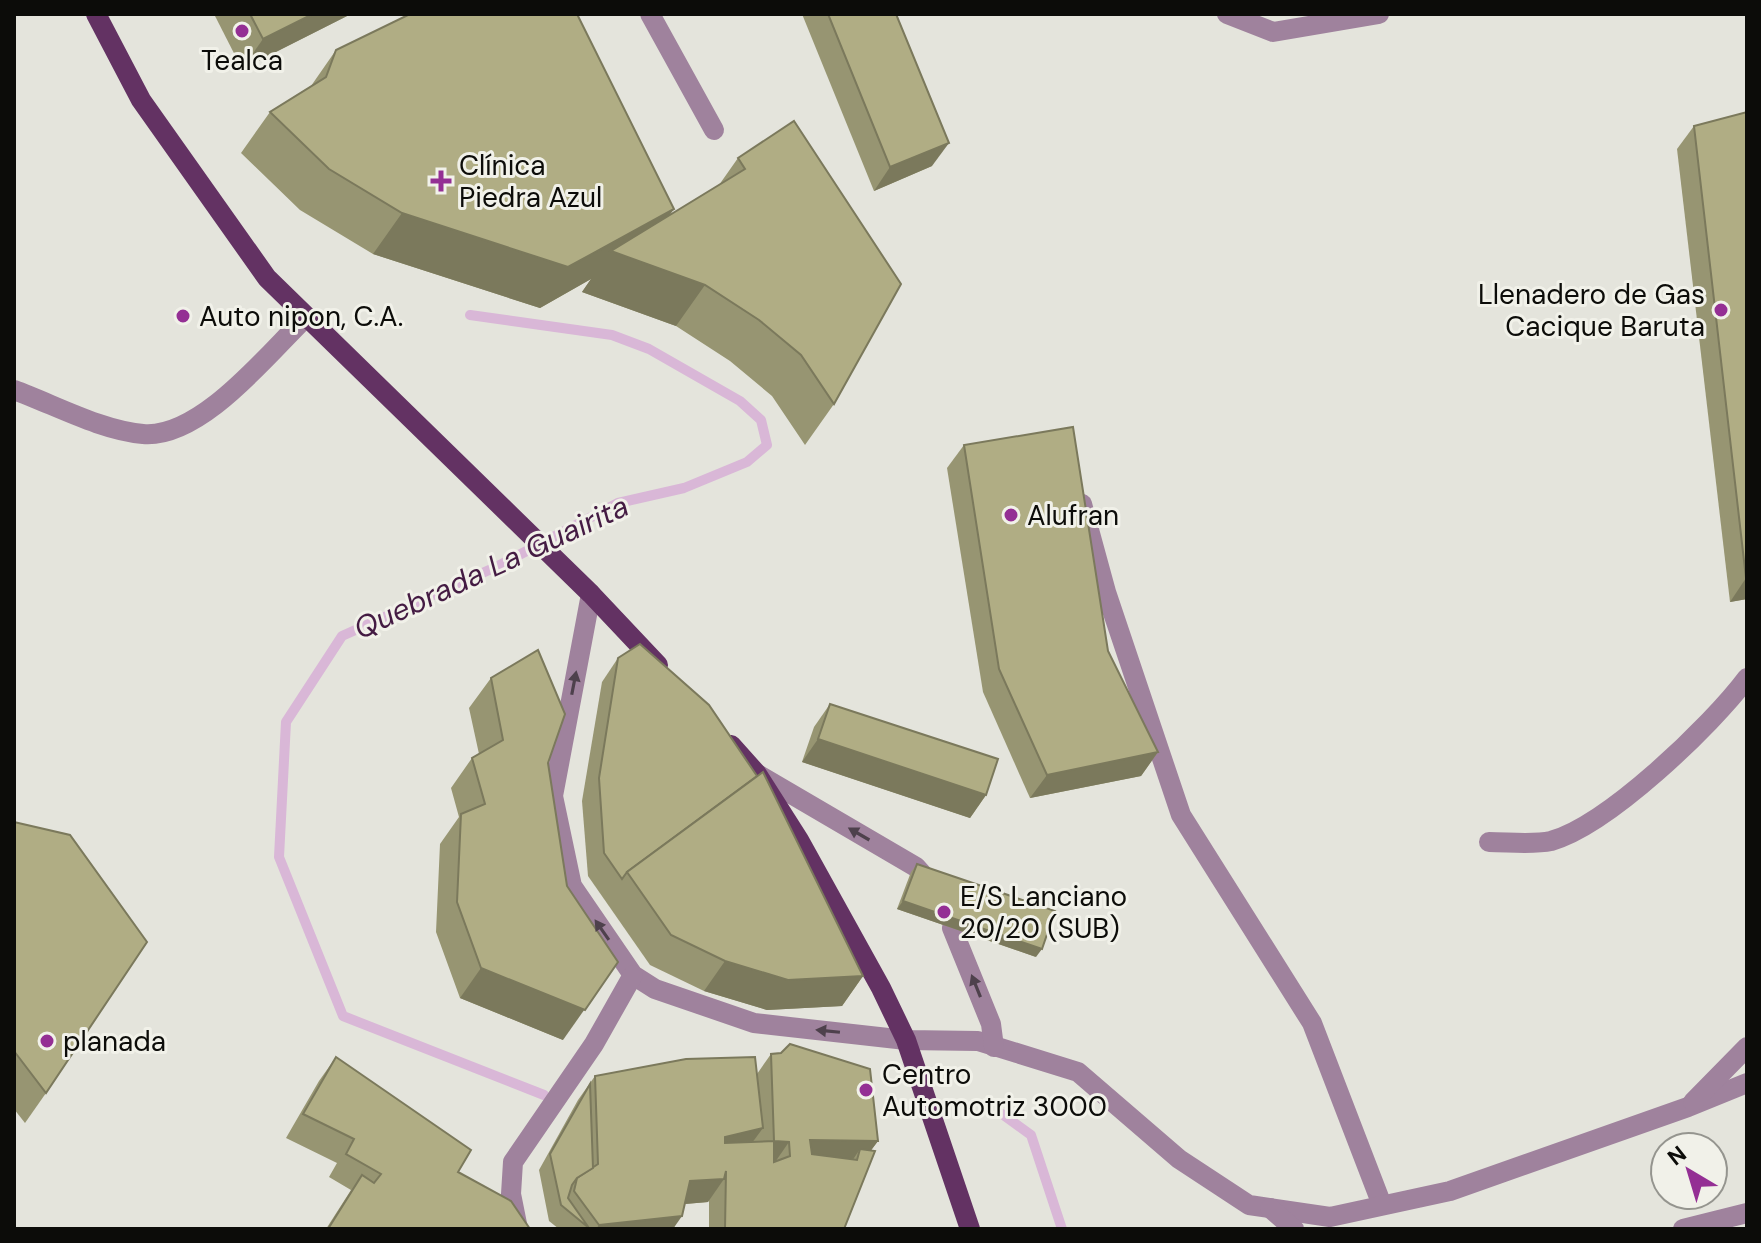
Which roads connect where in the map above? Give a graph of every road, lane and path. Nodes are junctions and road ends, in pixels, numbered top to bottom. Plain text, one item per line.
1 (96, 14) edge
2 (650, 14) edge
3 (1227, 14) edge
4 (1379, 14) edge
5 (714, 130) dead end
6 (305, 318) junction
7 (14, 390) edge
8 (1077, 487) edge
9 (591, 594) junction
10 (667, 675) edge
11 (1747, 678) edge
12 (720, 732) edge
13 (757, 774) junction
14 (1489, 842) dead end
15 (924, 876) edge
16 (952, 928) edge
17 (633, 975) junction
18 (906, 1040) junction
19 (994, 1047) junction
20 (1747, 1047) edge
21 (1747, 1083) edge
22 (1688, 1107) junction
23 (1382, 1205) junction
24 (1270, 1208) junction
25 (1747, 1213) edge
26 (518, 1229) edge
27 (970, 1229) edge
28 (1294, 1229) edge
29 (1683, 1229) edge

1 - 6 main road
2 - 5 street
3 - 4 street
6 - 7 street
6 - 9 main road
8 - 23 street
9 - 10 main road
17 -> 9 street
11 - 14 street
12 - 13 main road
15 -> 13 street
13 - 18 main road
19 -> 16 street
18 -> 17 street
17 - 26 street
18 - 19 street
18 - 27 main road
19 - 24 street
20 - 22 street
21 - 22 street
22 - 23 street
23 - 24 street
24 - 28 street
25 - 29 street

